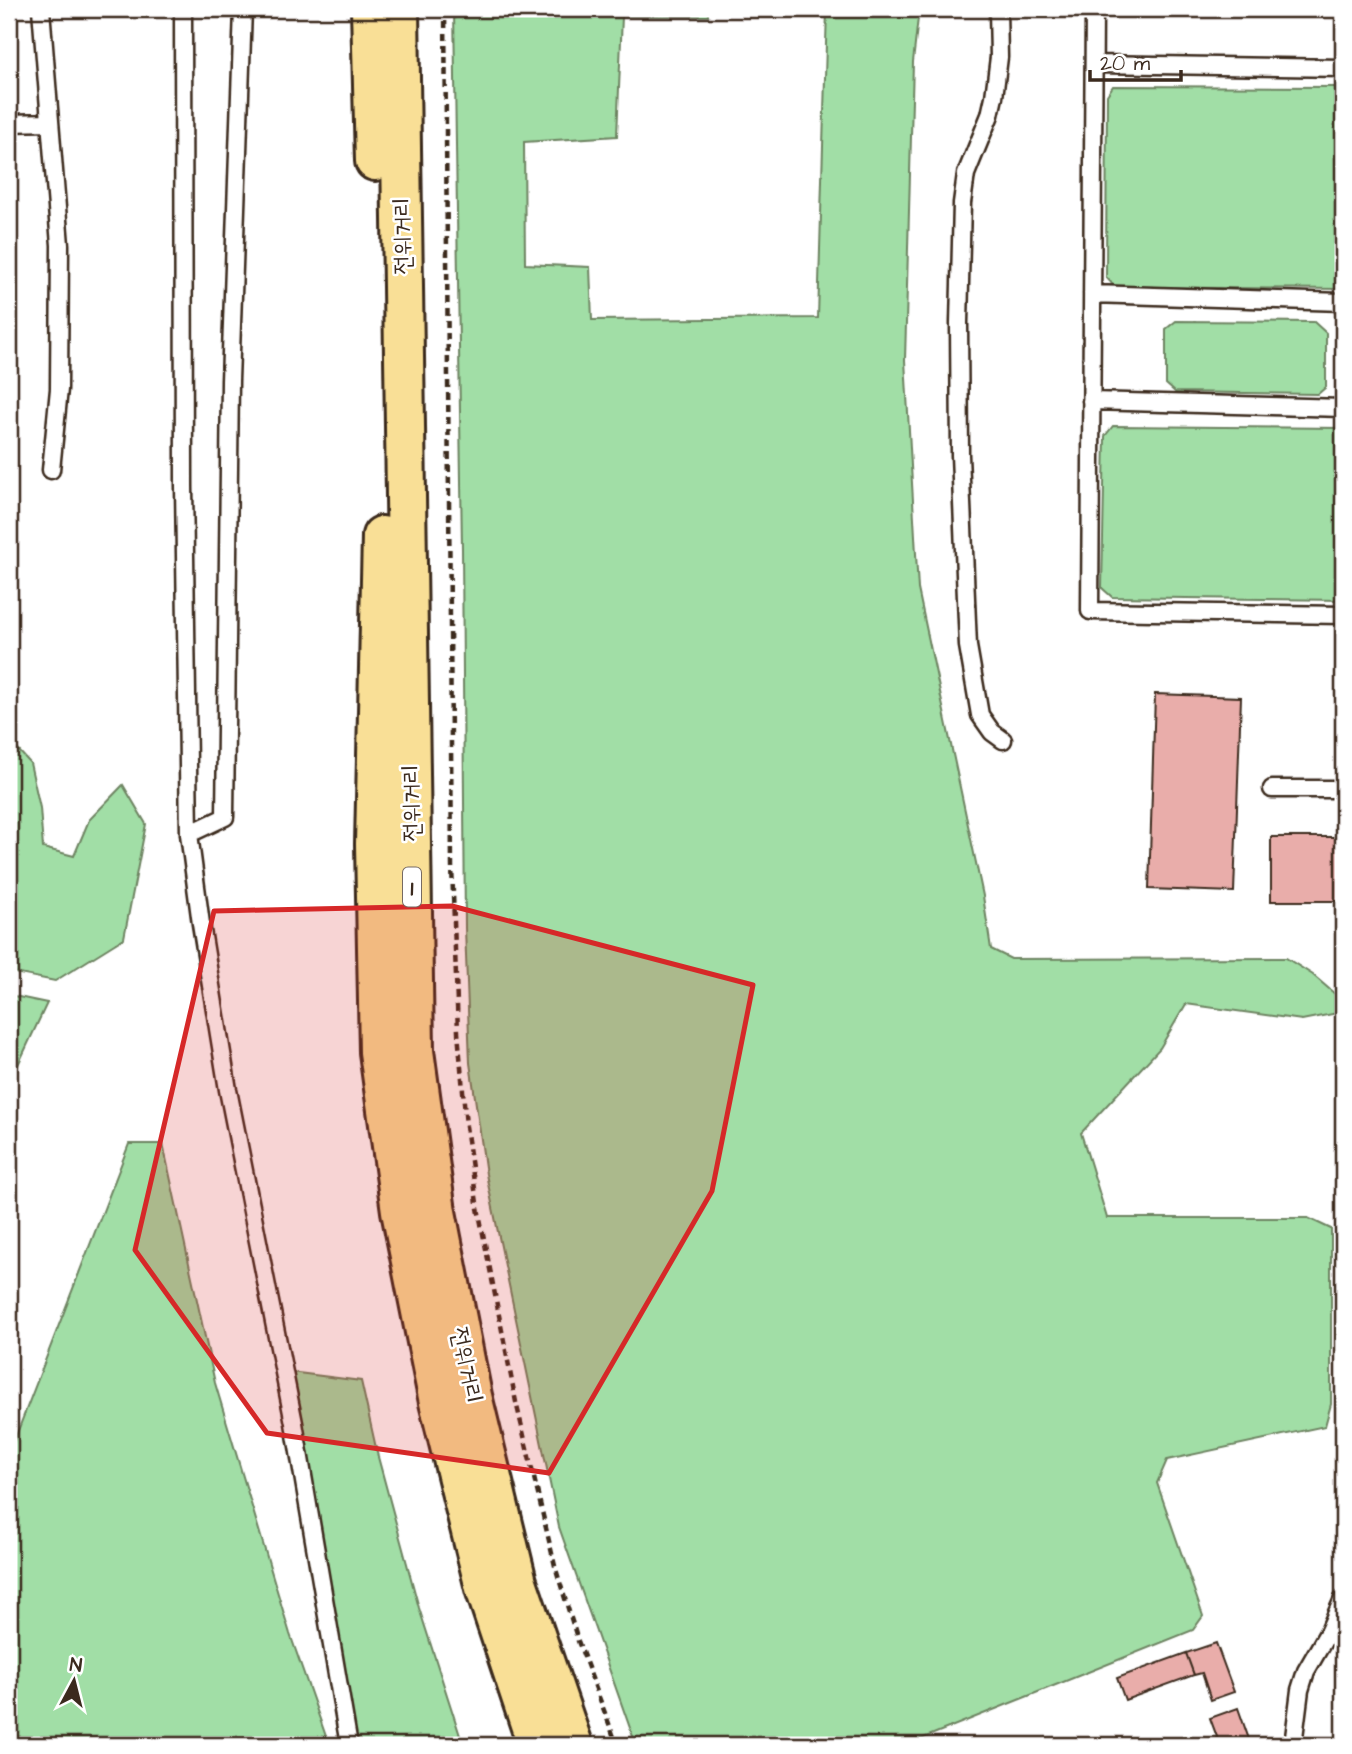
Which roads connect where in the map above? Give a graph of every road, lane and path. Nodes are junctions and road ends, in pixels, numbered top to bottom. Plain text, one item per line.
1 (41, 9) edge
2 (183, 9) edge
3 (243, 9) edge
4 (371, 9) edge
5 (399, 9) edge
6 (445, 9) edge
7 (998, 9) edge
8 (1094, 9) edge
9 (1094, 64) junction
10 (1343, 68) edge
11 (9, 122) edge
12 (50, 122) junction
13 (1093, 294) junction
14 (1343, 302) edge
15 (1091, 401) junction
16 (1343, 408) edge
17 (51, 470) dead end
18 (1343, 614) edge
19 (1003, 740) dead end
20 (1272, 789) dead end
21 (1343, 789) edge
22 (189, 834) junction
23 (1343, 1599) edge
24 (349, 1745) edge
25 (537, 1745) edge
26 (573, 1745) edge
27 (617, 1745) edge
28 (1293, 1745) edge

1 - 12 lane
2 - 22 lane
3 - 22 lane
4 - 25 main road, 전위거리 / 1
5 - 26 main road, 전위거리 / 1
6 - 27 path
7 - 19 lane
8 - 9 lane
9 - 10 lane
9 - 13 lane
11 - 12 lane
12 - 17 lane
13 - 14 lane
13 - 15 lane
15 - 16 lane
15 - 18 lane
20 - 21 lane
22 - 24 lane
23 - 28 lane

